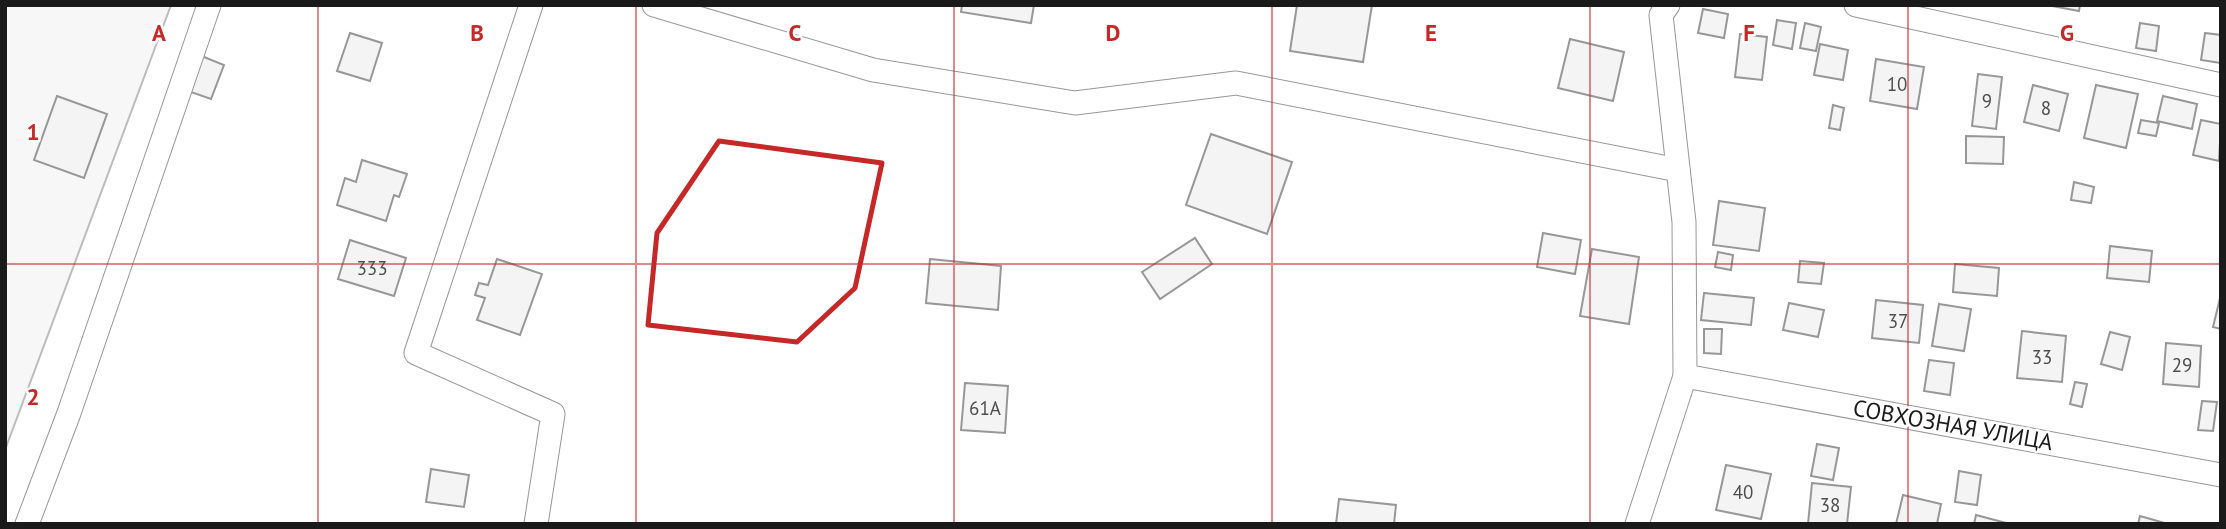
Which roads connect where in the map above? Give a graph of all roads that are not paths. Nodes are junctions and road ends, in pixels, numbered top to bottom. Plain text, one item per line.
1 (209, 5) edge
2 (531, 5) edge
3 (654, 5) edge
4 (1668, 5) edge
5 (1856, 5) edge
6 (2221, 85) edge
7 (1678, 170) junction
8 (1685, 376) junction
9 (2221, 475) edge
10 (27, 524) edge
11 (536, 524) edge
12 (1637, 524) edge

1 - 10 street
2 - 11 street
3 - 7 street
4 - 7 street
5 - 6 street
7 - 8 street
8 - 9 street, СОВХОЗНАЯ УЛИЦА
8 - 12 street

